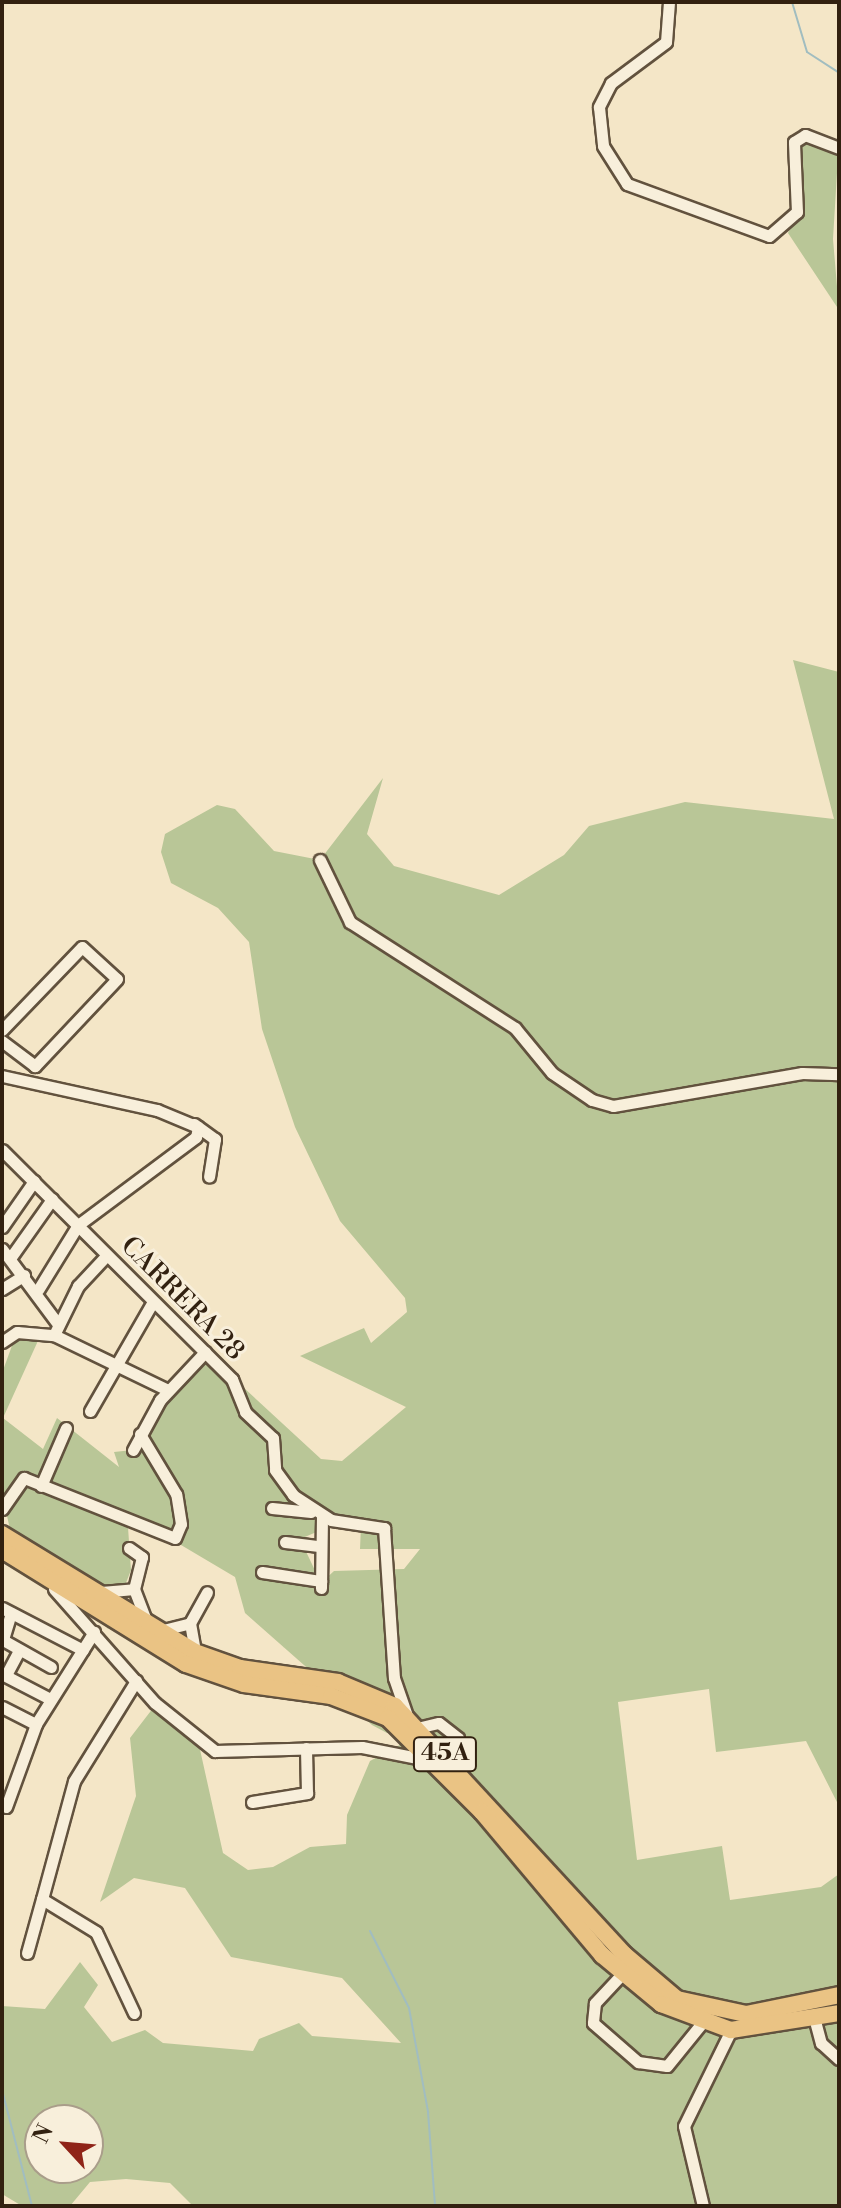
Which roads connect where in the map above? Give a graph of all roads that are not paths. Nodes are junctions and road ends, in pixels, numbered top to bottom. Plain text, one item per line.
1 (669, 2) edge
2 (839, 148) edge
3 (320, 860) dead end
4 (2, 1030) edge
5 (2, 1041) edge
6 (839, 1074) edge
7 (2, 1076) edge
8 (194, 1124) junction
9 (2, 1150) edge
10 (209, 1177) dead end
11 (34, 1181) junction
12 (52, 1199) junction
13 (78, 1225) junction
14 (2, 1227) edge
15 (6, 1253) edge
16 (107, 1255) junction
17 (24, 1275) junction
18 (2, 1289) edge
19 (38, 1290) junction
20 (152, 1303) junction
21 (56, 1329) junction
22 (2, 1342) edge
23 (205, 1352) junction
24 (115, 1364) junction
25 (168, 1390) junction
26 (90, 1411) dead end
27 (66, 1428) dead end
28 (140, 1434) junction
29 (133, 1450) dead end
30 (41, 1486) junction
31 (272, 1508) dead end
32 (2, 1509) edge
33 (319, 1514) junction
34 (2, 1534) edge
35 (285, 1542) dead end
36 (319, 1546) junction
37 (129, 1548) dead end
38 (2, 1550) edge
39 (262, 1572) dead end
40 (47, 1573) junction
41 (134, 1589) junction
42 (101, 1592) junction
43 (207, 1592) dead end
44 (6, 1610) edge
45 (190, 1623) junction
46 (153, 1627) junction
47 (94, 1632) junction
48 (83, 1650) junction
49 (19, 1651) junction
50 (195, 1652) junction
51 (51, 1667) dead end
52 (4, 1675) edge
53 (394, 1678) junction
54 (136, 1681) junction
55 (381, 1698) junction
56 (50, 1699) junction
57 (2, 1707) edge
58 (407, 1715) junction
59 (36, 1724) junction
60 (306, 1748) junction
61 (439, 1757) junction
62 (252, 1802) dead end
63 (6, 1807) dead end
64 (42, 1899) junction
65 (27, 1953) dead end
66 (622, 1974) junction
67 (839, 1995) edge
68 (134, 2013) dead end
69 (839, 2013) edge
70 (815, 2021) junction
71 (702, 2023) junction
72 (731, 2030) junction
73 (839, 2059) edge
74 (703, 2206) edge

1 - 2 street
3 - 6 street
4 - 5 street
7 - 8 street
8 - 10 street
8 - 13 street
9 - 11 street, CARRERA 28
11 - 12 street, CARRERA 28
11 - 14 street
12 - 13 street, CARRERA 28
12 - 15 street
13 - 16 street, CARRERA 28
13 - 19 street
15 - 17 street
16 - 20 street, CARRERA 28
16 - 21 street
17 - 18 street
17 - 19 street
19 - 21 street
20 - 23 street, CARRERA 28
20 - 24 street
21 - 22 street
21 - 24 street
23 - 25 street
23 - 33 street, CARRERA 28
24 - 25 street
24 - 26 street
25 - 28 street
27 - 30 street
28 - 29 street
28 - 30 street
30 - 32 street
31 - 33 street
33 - 36 street
33 - 53 street, CARRERA 28
34 - 42 highway, 45A
35 - 36 street
36 - 39 street
37 - 41 street
38 - 40 highway, 45A
40 - 47 street
40 - 61 highway, 45A
41 - 42 street
41 - 46 street
42 - 46 highway, 45A
43 - 45 street
44 - 48 street
44 - 49 street
45 - 46 street
45 - 50 street
46 - 50 highway, 45A
47 - 48 street
47 - 54 street
48 - 56 street
49 - 51 street
49 - 52 street
50 - 55 highway, 45A
52 - 56 street
53 - 55 street
53 - 58 street
54 - 60 street
54 - 64 street
55 - 58 highway, 45A
56 - 59 street
57 - 59 street
58 - 61 highway, 45A
59 - 63 street
60 - 61 street
60 - 62 street
61 - 66 highway, 45A
61 - 67 highway, 45A
64 - 65 street
64 - 68 street
66 - 71 highway, 45A
66 - 71 street
69 - 70 highway, 45A
70 - 72 highway, 45A
70 - 73 street
71 - 72 highway, 45A
72 - 74 street

